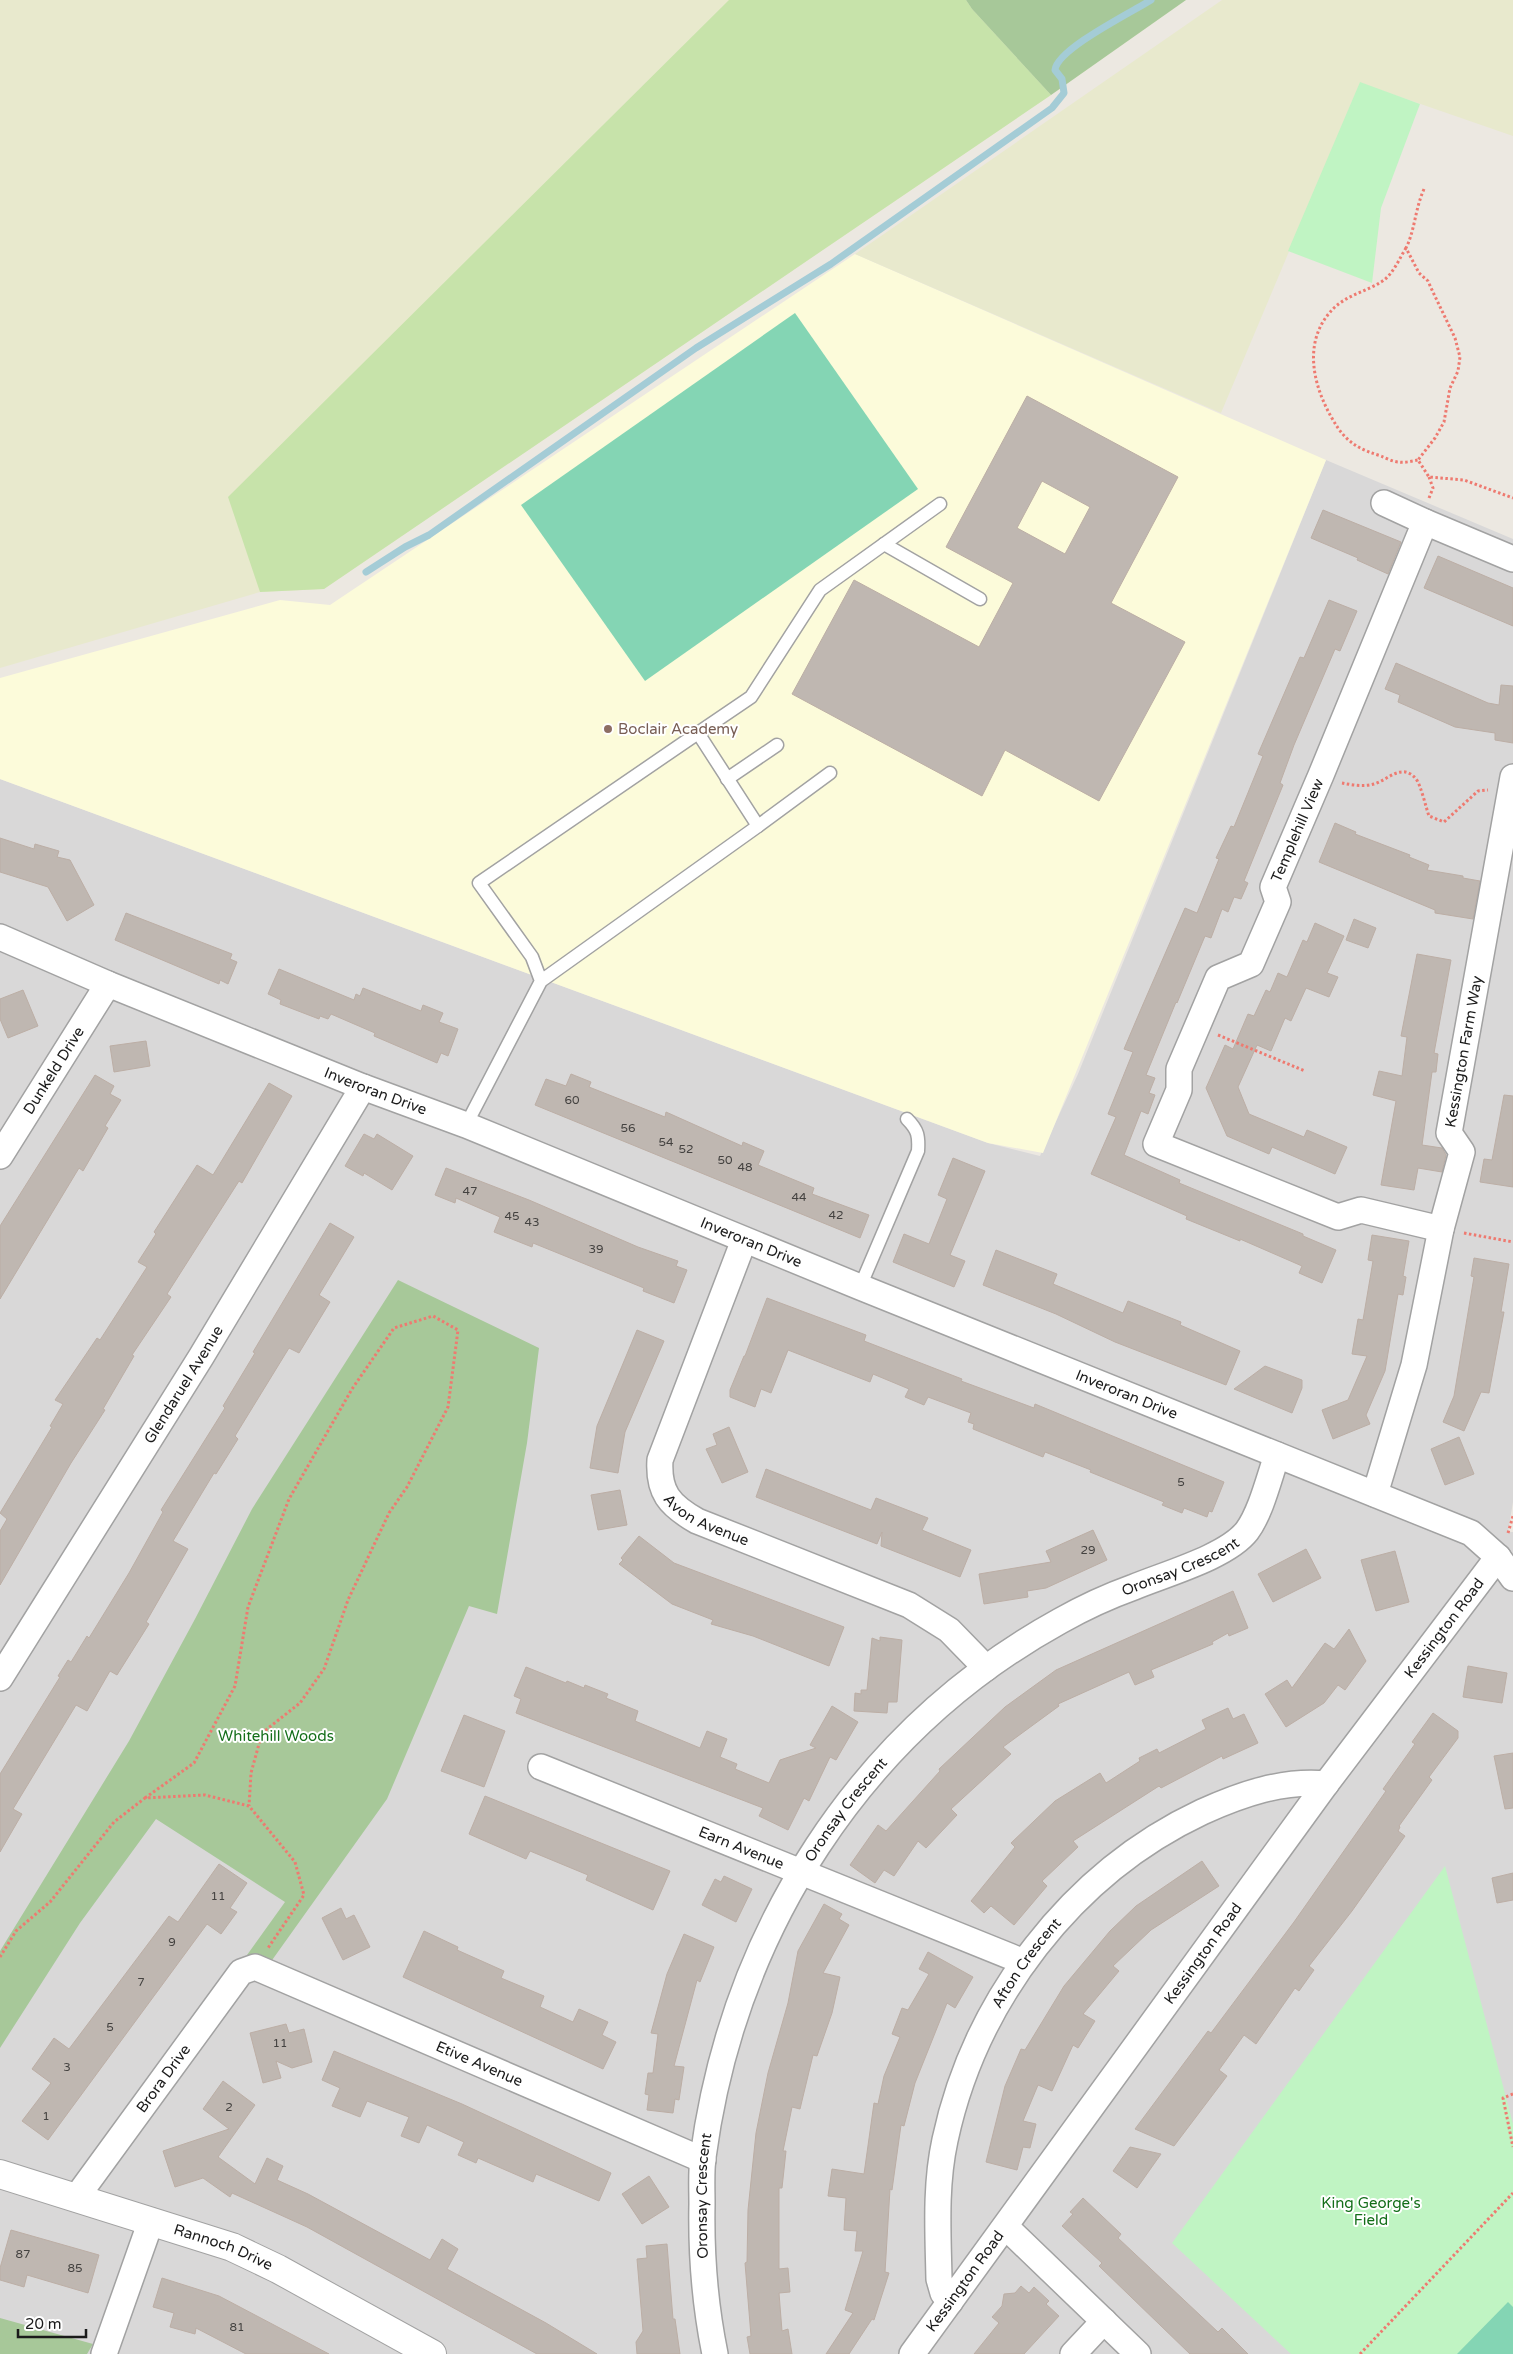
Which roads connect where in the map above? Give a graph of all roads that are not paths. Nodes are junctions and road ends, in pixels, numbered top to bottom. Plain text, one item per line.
1 (1384, 503) dead end
2 (940, 504) dead end
3 (1425, 522) junction
4 (884, 544) junction
5 (1513, 559) edge
6 (980, 599) dead end
7 (698, 734) junction
8 (777, 744) dead end
9 (830, 774) dead end
10 (728, 779) junction
11 (1512, 783) edge
12 (758, 826) junction
13 (0, 937) edge
14 (541, 981) junction
15 (108, 984) junction
16 (363, 1088) junction
17 (907, 1119) dead end
18 (466, 1125) junction
19 (0, 1156) edge
20 (1441, 1228) junction
21 (744, 1240) junction
22 (860, 1287) junction
23 (1277, 1455) junction
24 (1375, 1494) junction
25 (1498, 1557) junction
26 (1513, 1578) edge
27 (986, 1668) junction
28 (0, 1678) edge
29 (541, 1767) dead end
30 (1326, 1784) junction
31 (800, 1872) junction
32 (1024, 1962) junction
33 (255, 1967) joint
34 (703, 2160) junction
35 (0, 2174) edge
36 (76, 2198) junction
37 (151, 2221) junction
38 (1006, 2227) junction
39 (950, 2302) junction
40 (1104, 2321) junction
41 (104, 2354) edge
42 (432, 2354) edge
43 (715, 2354) edge
44 (912, 2354) edge
45 (1072, 2354) edge
46 (1138, 2354) edge

1 - 3 street
2 - 4 lane
3 - 5 street
3 - 20 street, Templehill View
4 - 6 lane
4 - 7 lane
7 - 10 lane
7 - 14 lane
8 - 10 lane
9 - 12 lane
10 - 12 lane
11 - 20 street, Kessington Farm Way
12 - 14 lane
13 - 15 street, Inveroran Drive
14 - 18 lane
15 - 16 street, Inveroran Drive
15 - 19 street, Dunkeld Drive
16 - 18 street, Inveroran Drive
16 - 28 street, Glendaruel Avenue
17 - 22 lane
18 - 21 street, Inveroran Drive
20 - 24 street, Kessington Farm Way
21 - 22 street, Inveroran Drive
21 - 27 street, Avon Avenue
22 - 23 street, Inveroran Drive
23 - 24 street, Inveroran Drive
23 - 27 street, Oronsay Crescent
24 - 25 street, Inveroran Drive
25 - 26 street, Inveroran Drive
25 - 30 street, Kessington Road
27 - 31 street, Oronsay Crescent
29 - 31 street, Earn Avenue
30 - 32 street, Afton Crescent
30 - 38 street, Kessington Road
31 - 32 street, Earn Avenue
31 - 34 street, Oronsay Crescent
32 - 39 street, Afton Crescent
33 - 34 street, Etive Avenue
33 - 36 street, Brora Drive
34 - 43 street, Oronsay Crescent
35 - 36 street, Rannoch Drive
36 - 37 street, Rannoch Drive
37 - 41 street
37 - 42 street, Rannoch Drive
38 - 39 street, Kessington Road
38 - 40 street
39 - 44 street, Kessington Road
40 - 45 street
40 - 46 street

